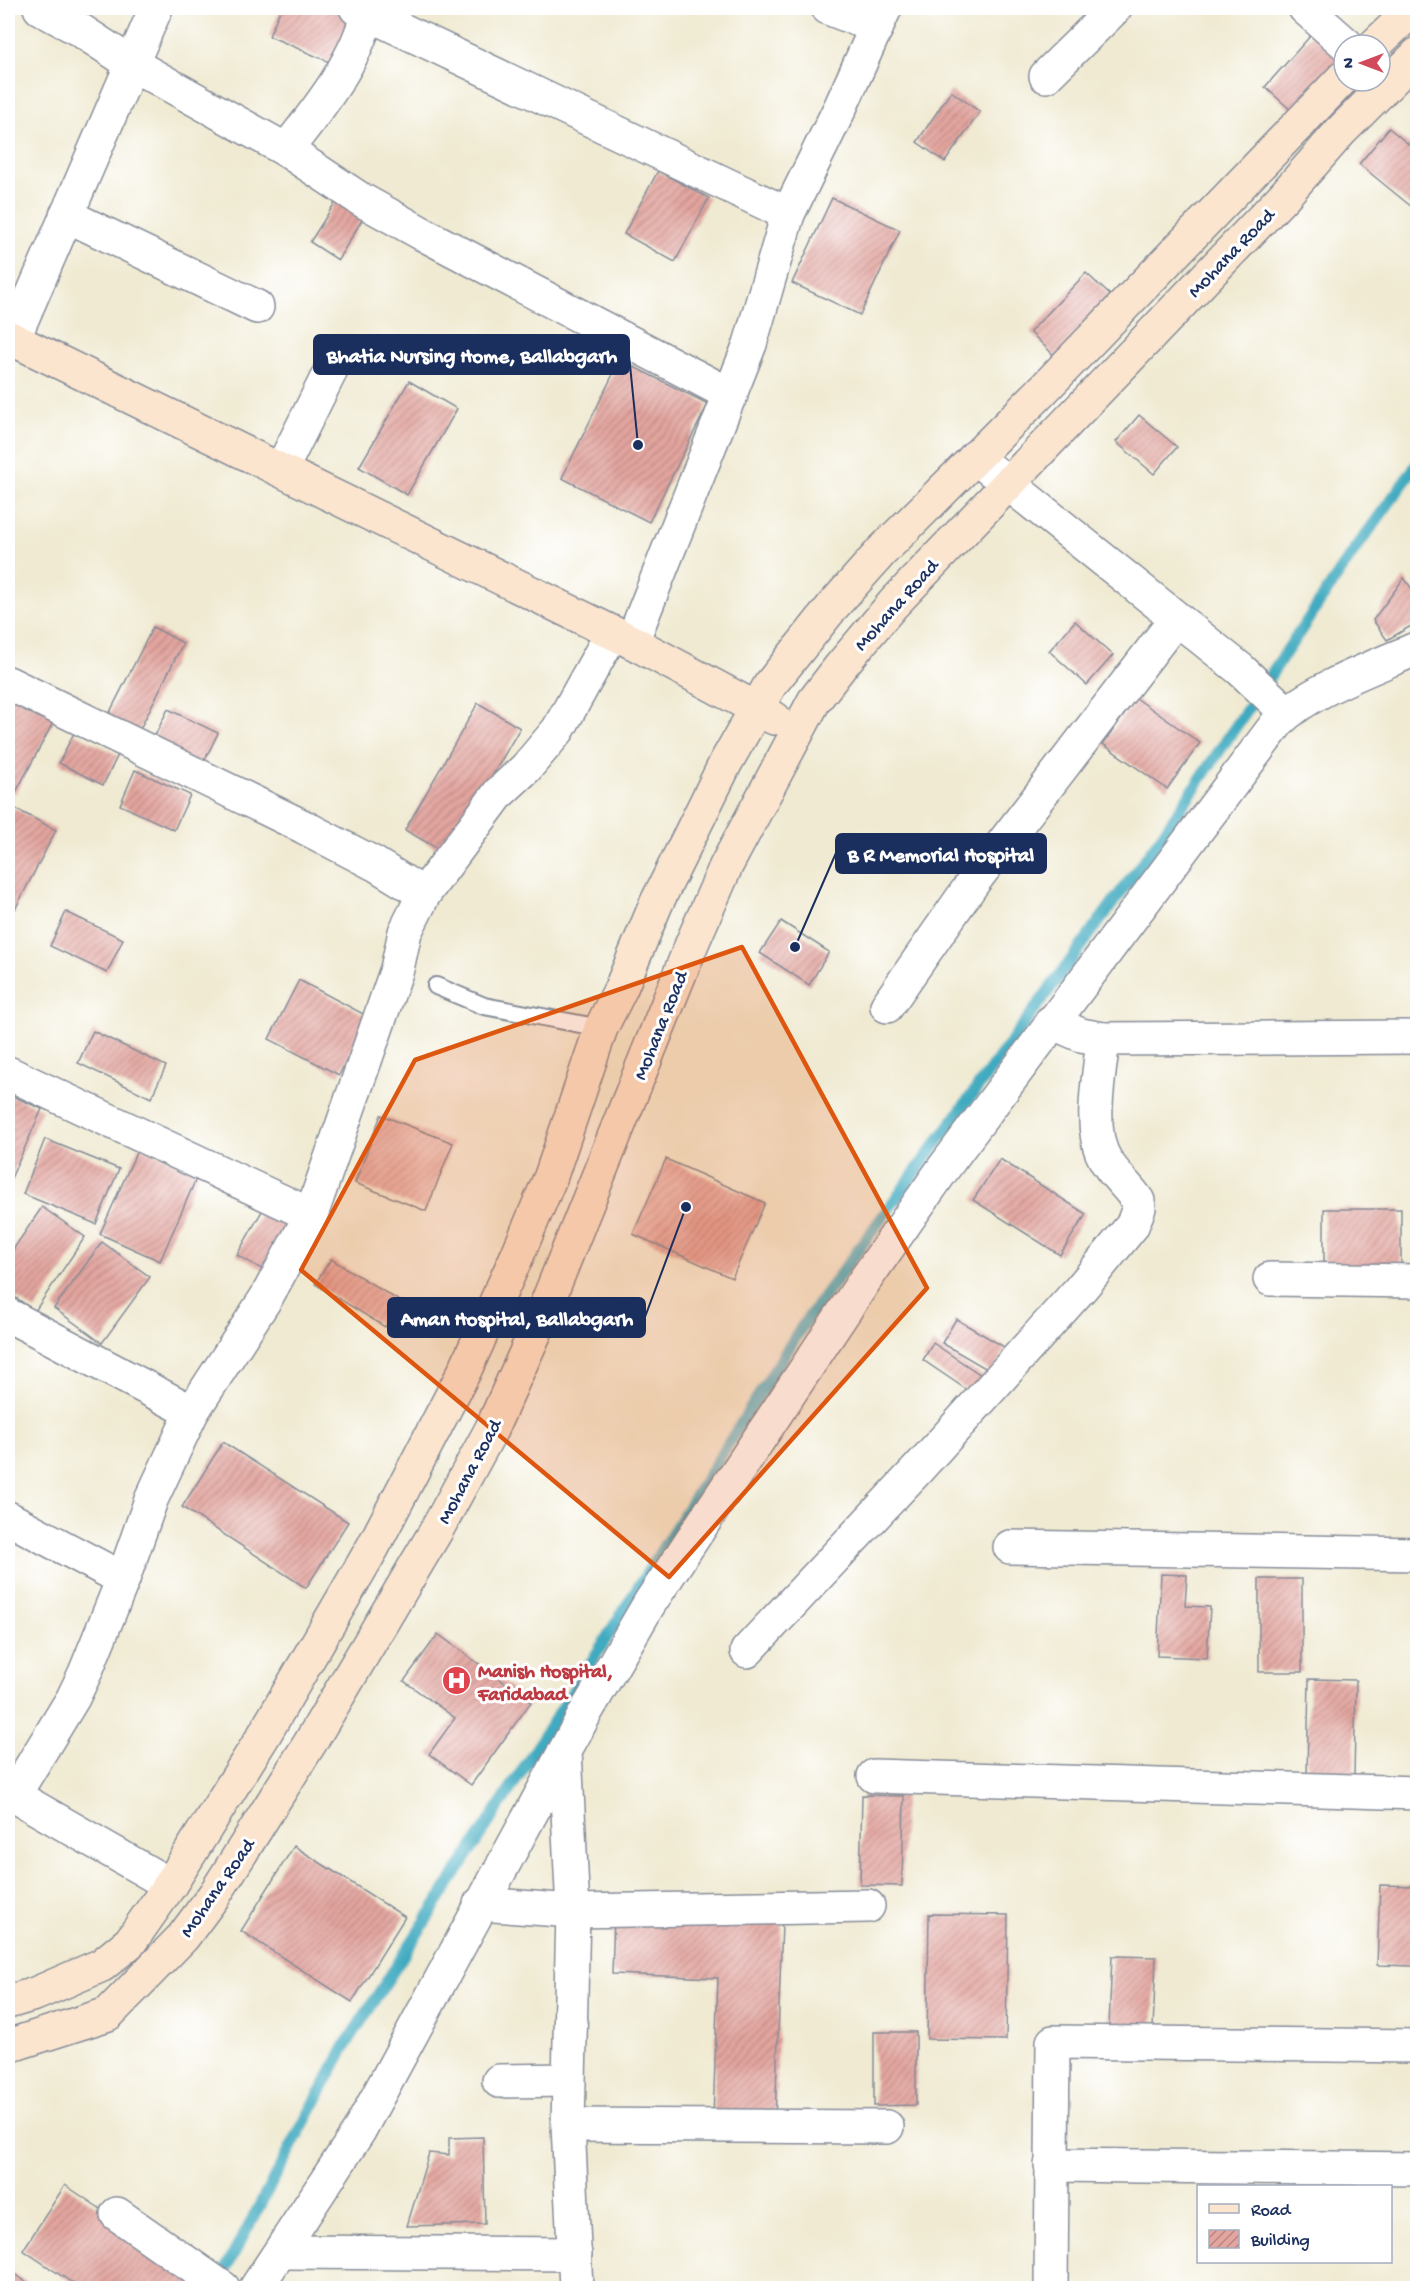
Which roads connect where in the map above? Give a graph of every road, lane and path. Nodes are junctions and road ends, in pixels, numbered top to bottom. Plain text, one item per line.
1 (40, 8) edge
2 (156, 8) edge
3 (828, 8) edge
4 (1115, 8) edge
5 (1305, 8) edge
6 (1414, 8) edge
7 (364, 10) edge
8 (881, 17) edge
9 (1333, 33) edge
10 (1388, 33) edge
11 (1418, 54) edge
12 (132, 64) junction
13 (1046, 76) dead end
14 (1332, 89) edge
15 (286, 150) junction
16 (788, 214) junction
17 (66, 215) junction
18 (257, 307) dead end
19 (10, 338) edge
20 (330, 372) dead end
21 (731, 395) junction
22 (975, 457) junction
23 (280, 470) junction
24 (1009, 482) junction
25 (1176, 619) junction
26 (622, 637) junction
27 (1418, 648) edge
28 (8, 683) edge
29 (1279, 707) junction
30 (756, 708) junction
31 (798, 731) junction
32 (424, 894) junction
33 (436, 986) dead end
34 (886, 1006) dead end
35 (1051, 1023) junction
36 (601, 1028) junction
37 (1418, 1037) edge
38 (1103, 1039) junction
39 (8, 1073) edge
40 (311, 1215) junction
41 (1270, 1279) dead end
42 (1418, 1281) edge
43 (8, 1315) edge
44 (192, 1412) junction
45 (8, 1518) edge
46 (1010, 1547) dead end
47 (1418, 1554) edge
48 (123, 1579) junction
49 (747, 1651) dead end
50 (564, 1750) junction
51 (874, 1776) dead end
52 (1418, 1793) edge
53 (11, 1794) edge
54 (170, 1885) junction
55 (480, 1904) junction
56 (868, 1906) dead end
57 (573, 1911) junction
58 (8, 2002) edge
59 (8, 2046) edge
60 (1418, 2046) edge
61 (568, 2080) junction
62 (499, 2081) dead end
63 (568, 2125) junction
64 (886, 2127) dead end
65 (1051, 2165) junction
66 (1418, 2169) edge
67 (117, 2214) dead end
68 (280, 2252) junction
69 (575, 2254) junction
70 (223, 2289) edge
71 (256, 2289) edge
72 (576, 2289) edge
73 (1051, 2289) edge

1 - 12 street
2 - 12 street
3 - 8 street
4 - 13 street
5 - 9 street
6 - 10 street
7 - 15 street
7 - 16 street
8 - 16 street
11 - 24 street, Mohana Road
12 - 15 street
12 - 17 street
14 - 22 street, Mohana Road
15 - 21 street
16 - 21 street
17 - 18 street
17 - 19 street
19 - 23 street
20 - 23 street
21 - 26 street
22 - 24 street
22 - 30 street, Mohana Road
23 - 26 street
24 - 25 street
24 - 31 street, Mohana Road
25 - 29 street
25 - 34 street
26 - 30 street
26 - 32 street
27 - 29 street
28 - 32 street
29 - 35 street
30 - 31 street
30 - 36 street, Mohana Road
31 - 59 street, Mohana Road
32 - 40 street
33 - 36 lane
35 - 38 street
35 - 50 street
36 - 54 street, Mohana Road
37 - 38 street
38 - 49 street
39 - 40 street
40 - 44 street
41 - 42 street
43 - 44 street
44 - 48 street
45 - 48 street
46 - 47 street
48 - 53 street
50 - 55 street
50 - 57 street
51 - 52 street
53 - 54 street
54 - 58 street, Mohana Road
55 - 57 street
55 - 68 street
56 - 57 street
57 - 61 street
60 - 65 street
61 - 62 street
61 - 63 street
63 - 64 street
63 - 69 street
65 - 66 street
65 - 73 street
67 - 70 street
68 - 69 street
68 - 71 street
69 - 72 street

